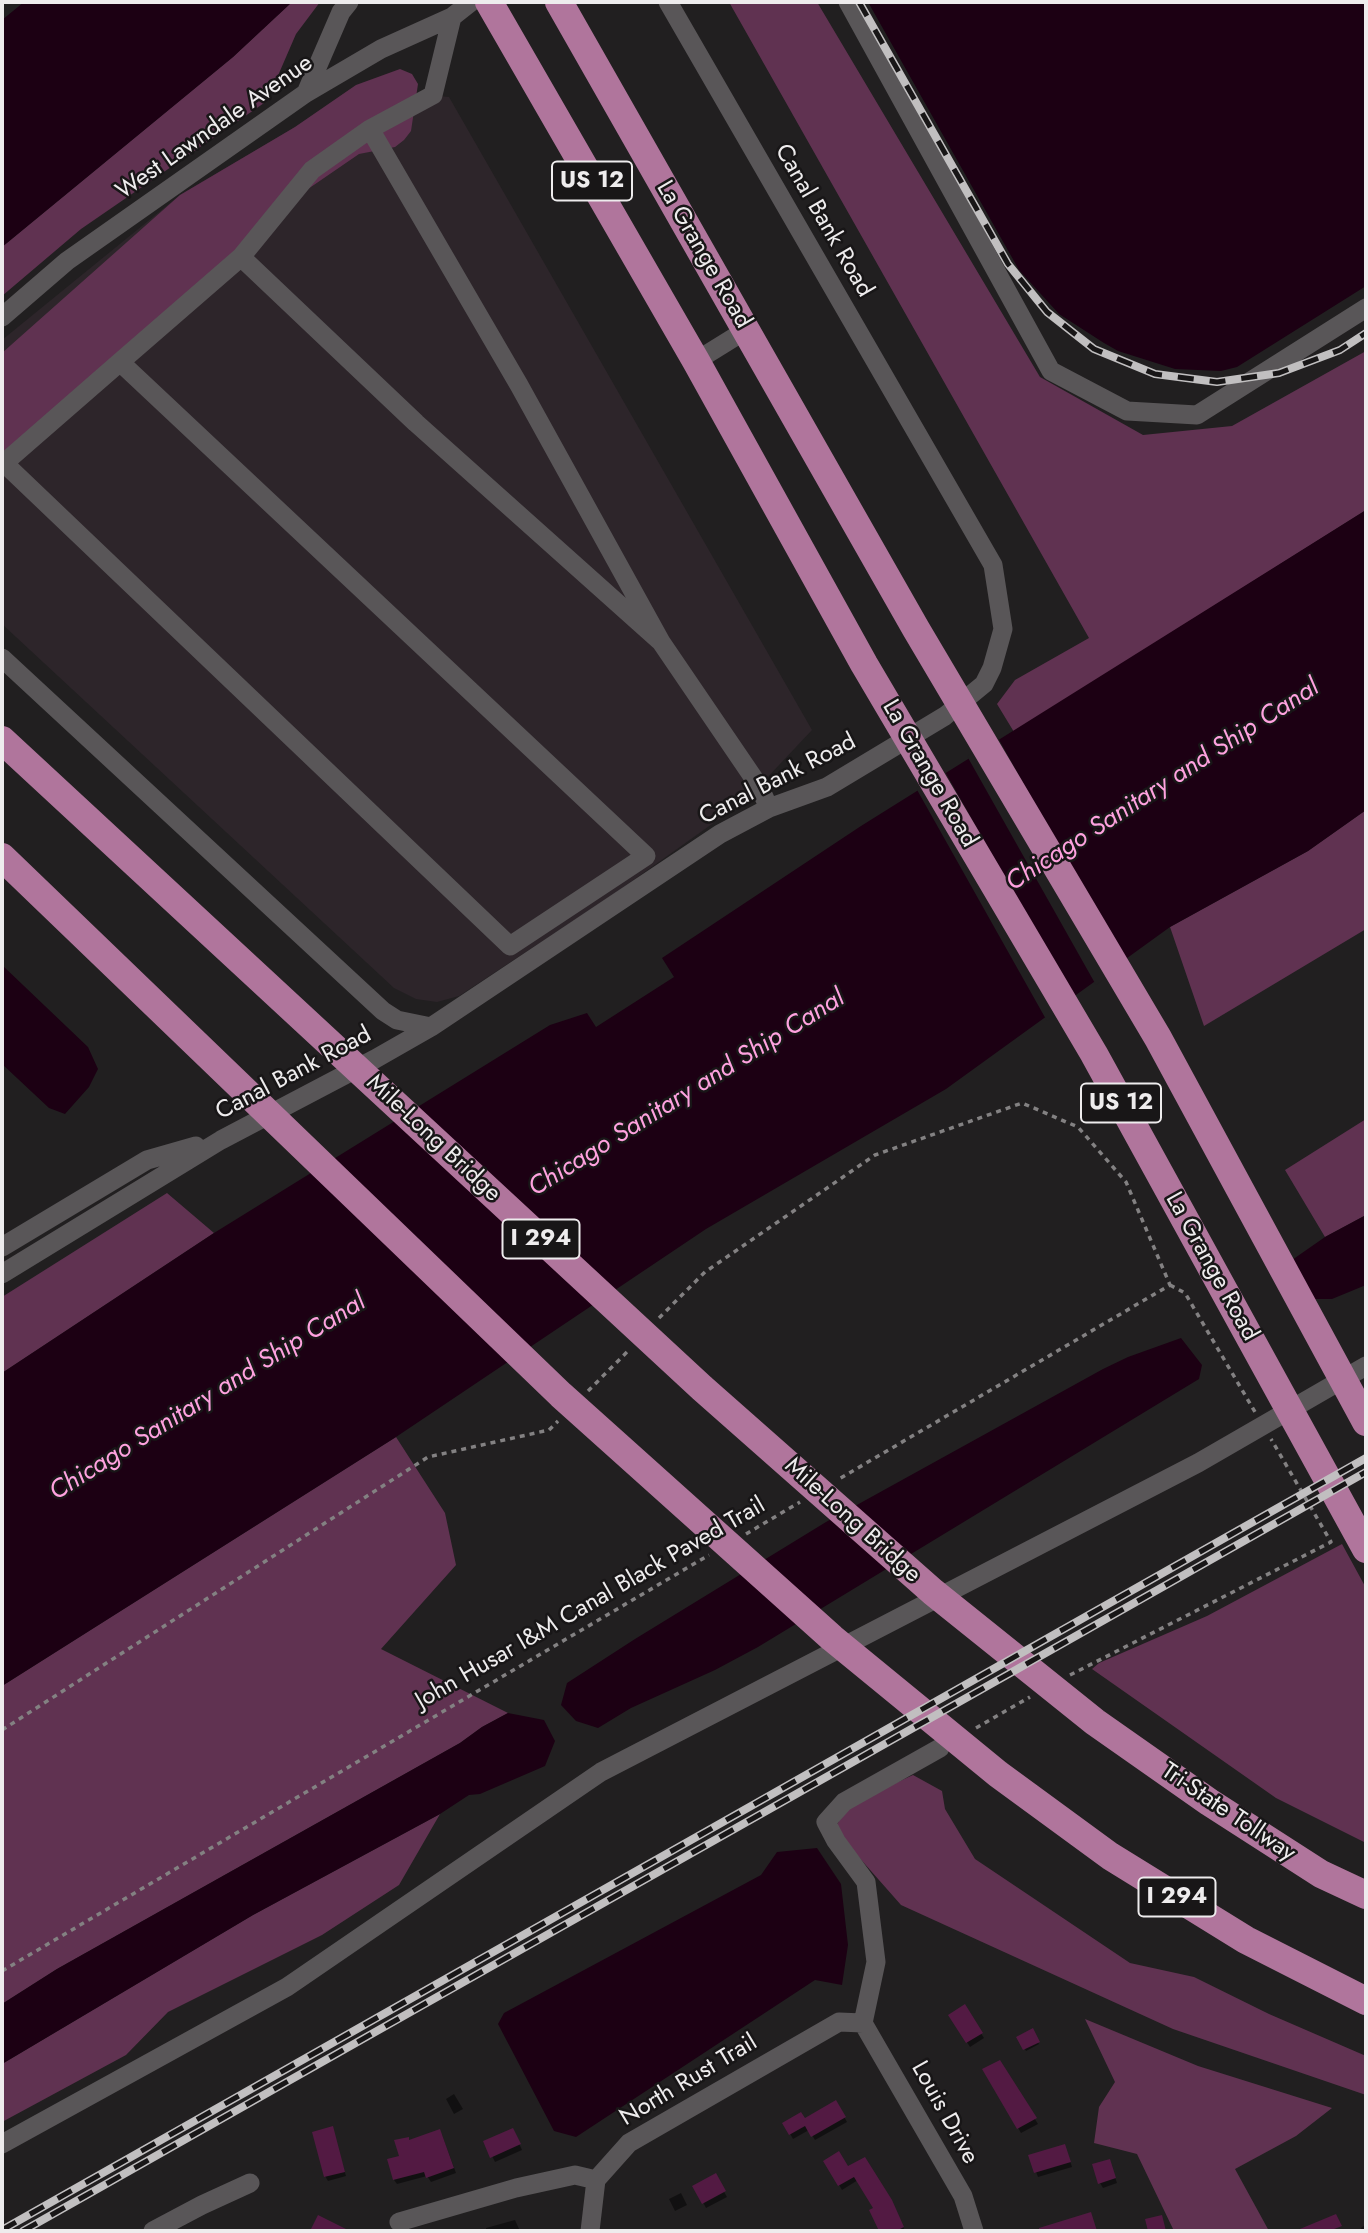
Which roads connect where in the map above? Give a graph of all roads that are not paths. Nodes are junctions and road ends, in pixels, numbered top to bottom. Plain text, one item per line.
1 (349, 2) edge
2 (471, 2) edge
3 (489, 2) edge
4 (559, 2) edge
5 (668, 2) edge
6 (848, 2) edge
7 (452, 17) junction
8 (306, 93) junction
9 (370, 129) junction
10 (241, 257) junction
11 (1366, 308) edge
12 (2, 317) edge
13 (746, 330) junction
14 (695, 361) junction
15 (120, 362) junction
16 (662, 642) junction
17 (2, 658) edge
18 (2, 740) edge
19 (769, 808) junction
20 (2, 857) edge
21 (431, 1027) junction
22 (221, 1140) junction
23 (2, 1247) edge
24 (2, 1274) edge
25 (1366, 1366) edge
26 (1366, 1422) edge
27 (1366, 1549) edge
28 (1095, 1722) joint
29 (940, 1748) dead end
30 (1366, 1895) edge
31 (1366, 2001) edge
32 (863, 2023) junction
33 (2, 2144) edge
34 (596, 2180) junction
35 (250, 2183) dead end
36 (399, 2222) dead end
37 (153, 2231) edge
38 (590, 2231) edge
39 (974, 2231) edge

1 - 8 street
2 - 7 street, West Lawndale Avenue
3 - 14 highway, La Grange Road / US 12
4 - 13 highway, La Grange Road / US 12
5 - 19 street, Canal Bank Road
6 - 11 street
7 - 8 street, West Lawndale Avenue
7 - 9 street
8 - 12 street, West Lawndale Avenue
9 - 10 street
9 - 16 street
10 - 15 street
10 - 16 street
13 - 14 street
13 - 26 highway, La Grange Road / US 12
14 - 27 highway, La Grange Road / US 12
15 - 15 street
16 - 19 street
17 - 21 street
18 - 28 highway, Mile-Long Bridge / I 294
19 - 21 street, Canal Bank Road
20 - 31 highway, I 294
21 - 22 street, Canal Bank Road
22 - 23 street
22 - 24 street, Canal Bank Road
25 - 33 street
28 - 30 highway, Tri-State Tollway / I 294
29 - 32 street
32 - 34 street, North Rust Trail
32 - 39 street, Louis Drive
34 - 36 street
34 - 38 street
35 - 37 street

